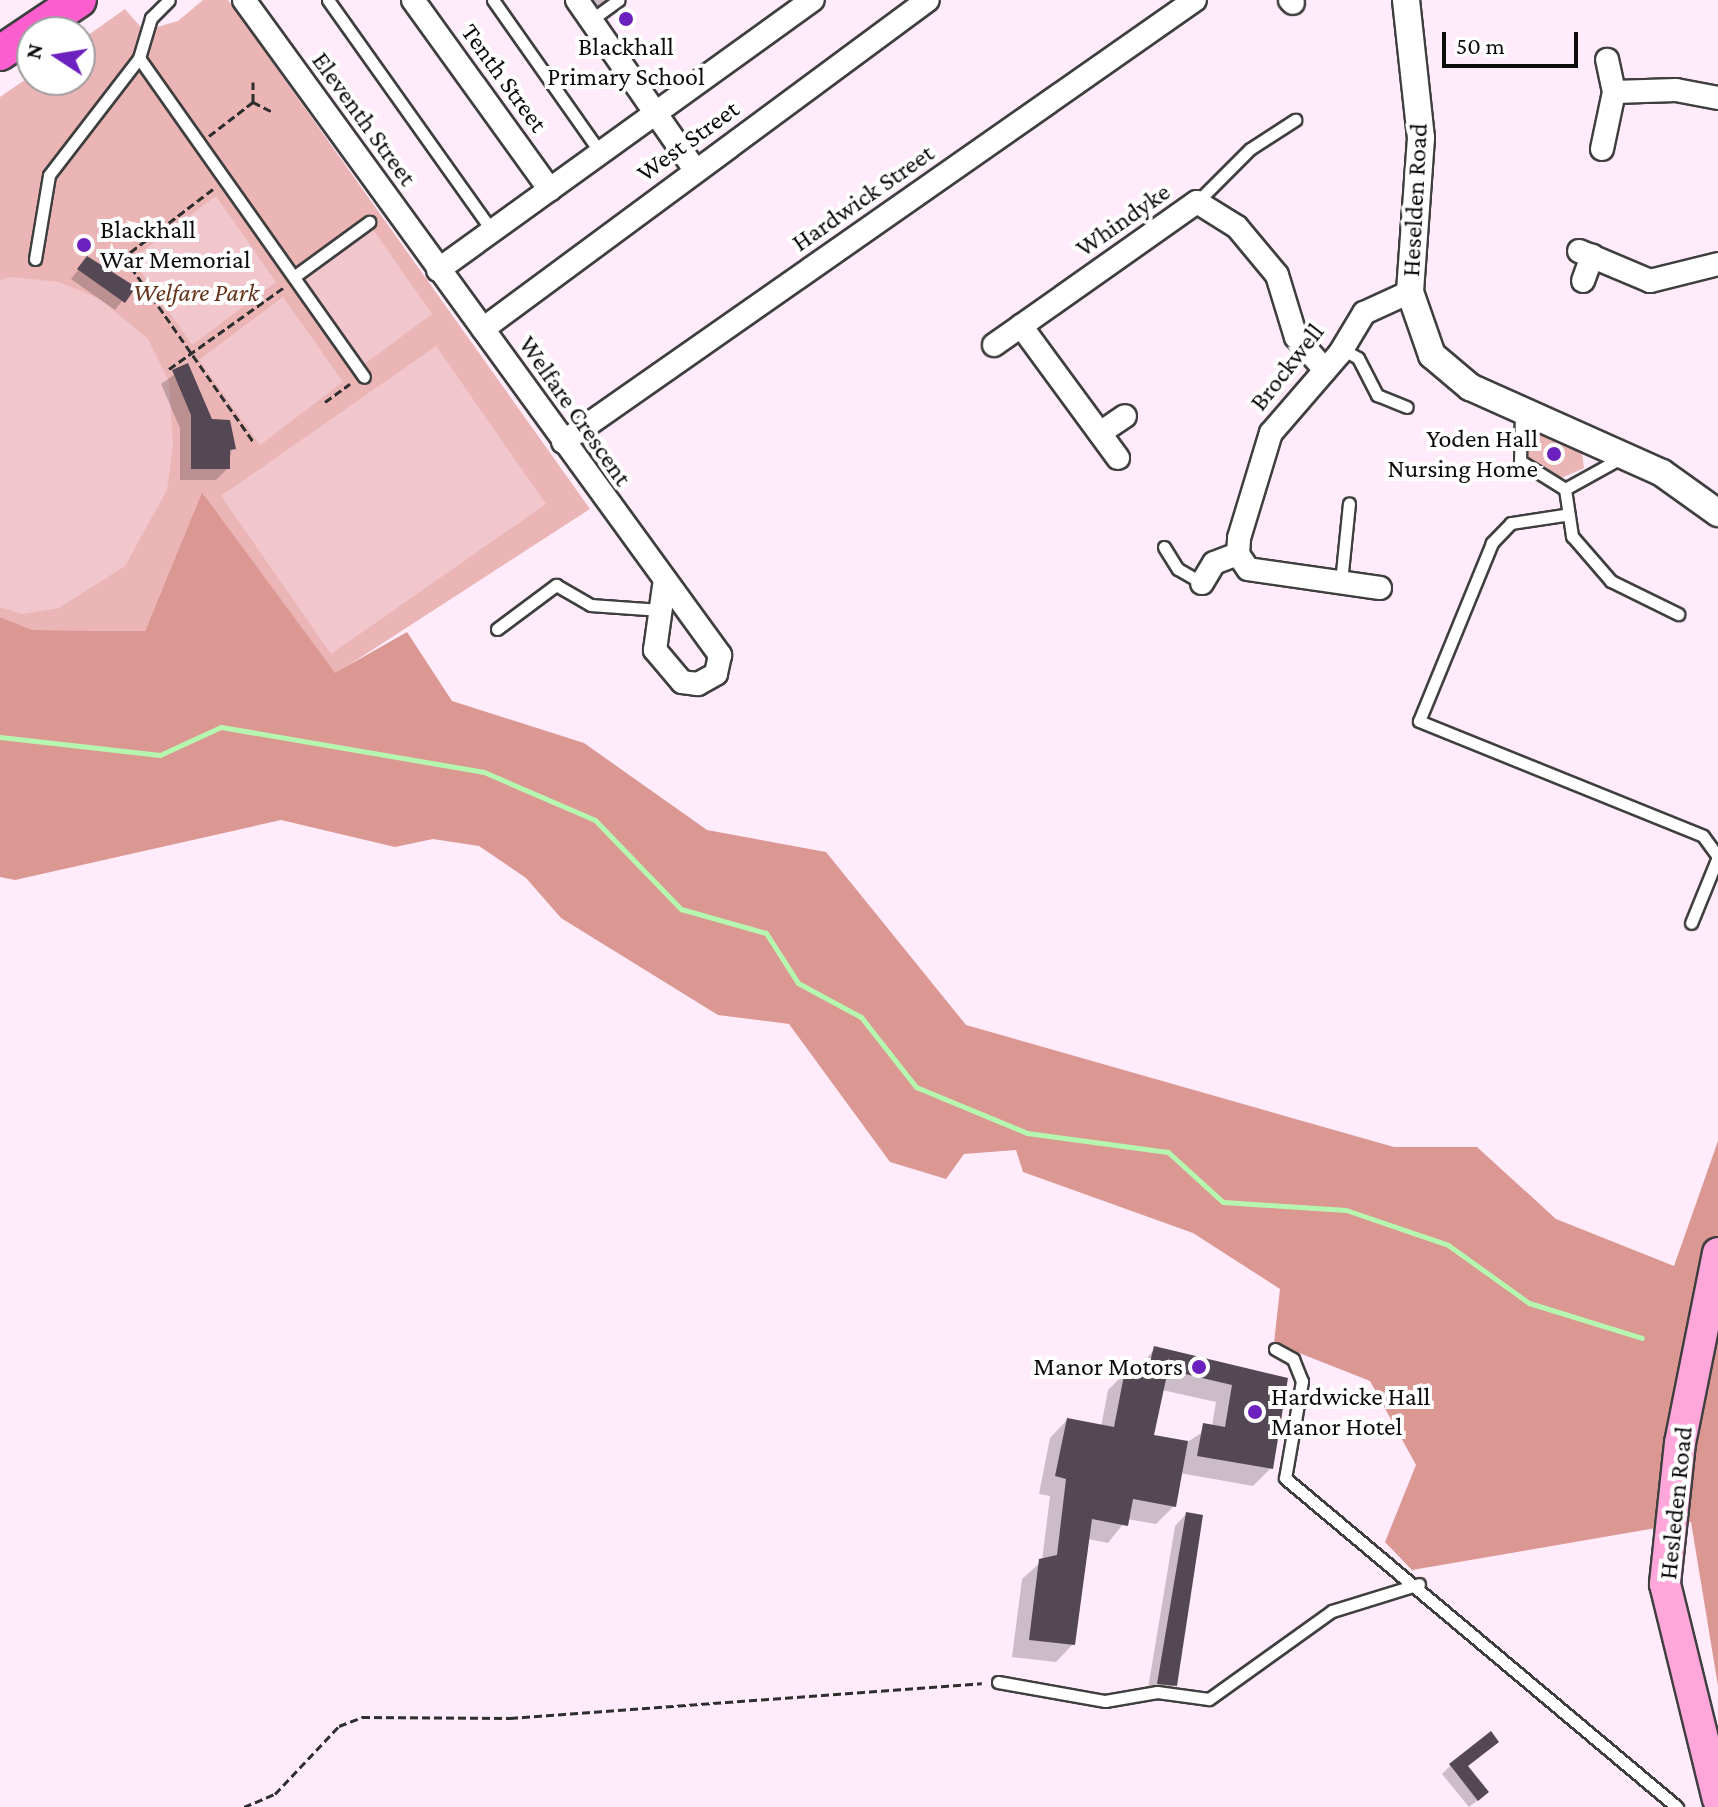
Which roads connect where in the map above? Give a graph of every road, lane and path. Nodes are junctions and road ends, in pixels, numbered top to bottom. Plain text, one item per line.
1 (79, 0) edge
2 (169, 0) edge
3 (244, 0) edge
4 (328, 0) edge
5 (413, 0) edge
6 (493, 0) edge
7 (577, 0) edge
8 (619, 0) edge
9 (813, 0) edge
10 (928, 0) edge
11 (1195, 0) edge
12 (1406, 0) edge
13 (591, 20) junction
14 (0, 53) edge
15 (139, 58) junction
16 (1607, 60) dead end
17 (253, 82) dead end
18 (1614, 92) junction
19 (1718, 98) edge
20 (253, 102) junction
21 (273, 112) dead end
22 (656, 112) junction
23 (1295, 120) dead end
24 (200, 143) junction
25 (1602, 149) dead end
26 (600, 152) junction
27 (695, 170) junction
28 (226, 180) junction
29 (550, 190) junction
30 (1197, 202) junction
31 (369, 222) dead end
32 (492, 231) junction
33 (35, 259) dead end
34 (1718, 264) edge
35 (438, 270) junction
36 (295, 276) junction
37 (1583, 281) dead end
38 (283, 287) dead end
39 (1410, 292) junction
40 (1021, 326) junction
41 (483, 329) junction
42 (994, 345) dead end
43 (1342, 349) junction
44 (192, 356) junction
45 (169, 369) dead end
46 (1325, 370) junction
47 (363, 375) joint
48 (325, 402) dead end
49 (1407, 407) dead end
50 (1521, 410) junction
51 (1125, 416) dead end
52 (1100, 433) junction
53 (253, 441) dead end
54 (563, 442) junction
55 (1623, 456) junction
56 (1118, 458) dead end
57 (1565, 489) junction
58 (1349, 503) dead end
59 (1718, 513) edge
60 (1564, 515) junction
61 (1164, 547) dead end
62 (1238, 554) junction
63 (1341, 582) junction
64 (1202, 583) joint
65 (664, 586) junction
66 (1380, 588) dead end
67 (661, 610) junction
68 (1678, 614) dead end
69 (497, 629) dead end
70 (1691, 923) dead end
71 (1718, 1253) edge
72 (1275, 1349) dead end
73 (1419, 1584) junction
74 (998, 1682) joint
75 (1718, 1799) edge
76 (244, 1807) edge
77 (1677, 1807) edge

1 - 14 main road
2 - 15 lane
3 - 35 street, Eleventh Street
4 - 32 lane
5 - 29 street, Tenth Street
6 - 26 lane
7 - 13 street
8 - 13 lane
9 - 22 street
10 - 27 street, West Street
11 - 54 street, Hardwick Street
12 - 39 street, Heselden Road
13 - 22 street
15 - 24 lane
15 - 33 lane
16 - 18 street
17 - 20 path
18 - 19 street
18 - 25 street
20 - 21 path
20 - 24 path
22 - 26 street
22 - 27 street
23 - 30 lane
24 - 28 lane
26 - 29 street
27 - 41 street, West Street
28 - 36 lane
28 - 44 path
29 - 32 street
30 - 40 street, Whindyke
30 - 46 street, Whindyke
31 - 36 lane
32 - 35 street
34 - 37 street
35 - 41 street, Welfare Crescent
36 - 47 lane
38 - 44 path
39 - 43 street, Brockwell
39 - 50 street, Heselden Road
40 - 42 street, Whindyke
40 - 52 street
41 - 54 street, Welfare Crescent
43 - 46 street, Brockwell
43 - 49 lane
44 - 45 path
44 - 53 path
46 - 62 street, Brockwell
47 - 48 path
50 - 55 street, Heselden Road
50 - 57 lane
51 - 52 street
52 - 56 street
54 - 65 street, Welfare Crescent
55 - 57 lane
55 - 59 street, Heselden Road
57 - 60 lane
58 - 63 lane
60 - 68 lane
60 - 70 lane
61 - 64 lane
62 - 63 street
62 - 64 street
63 - 66 street
65 - 67 street, Welfare Crescent
65 - 67 street, Welfare Crescent
67 - 69 lane
71 - 75 main road, Hesleden Road
72 - 73 lane
73 - 74 lane
73 - 77 lane
74 - 76 path

